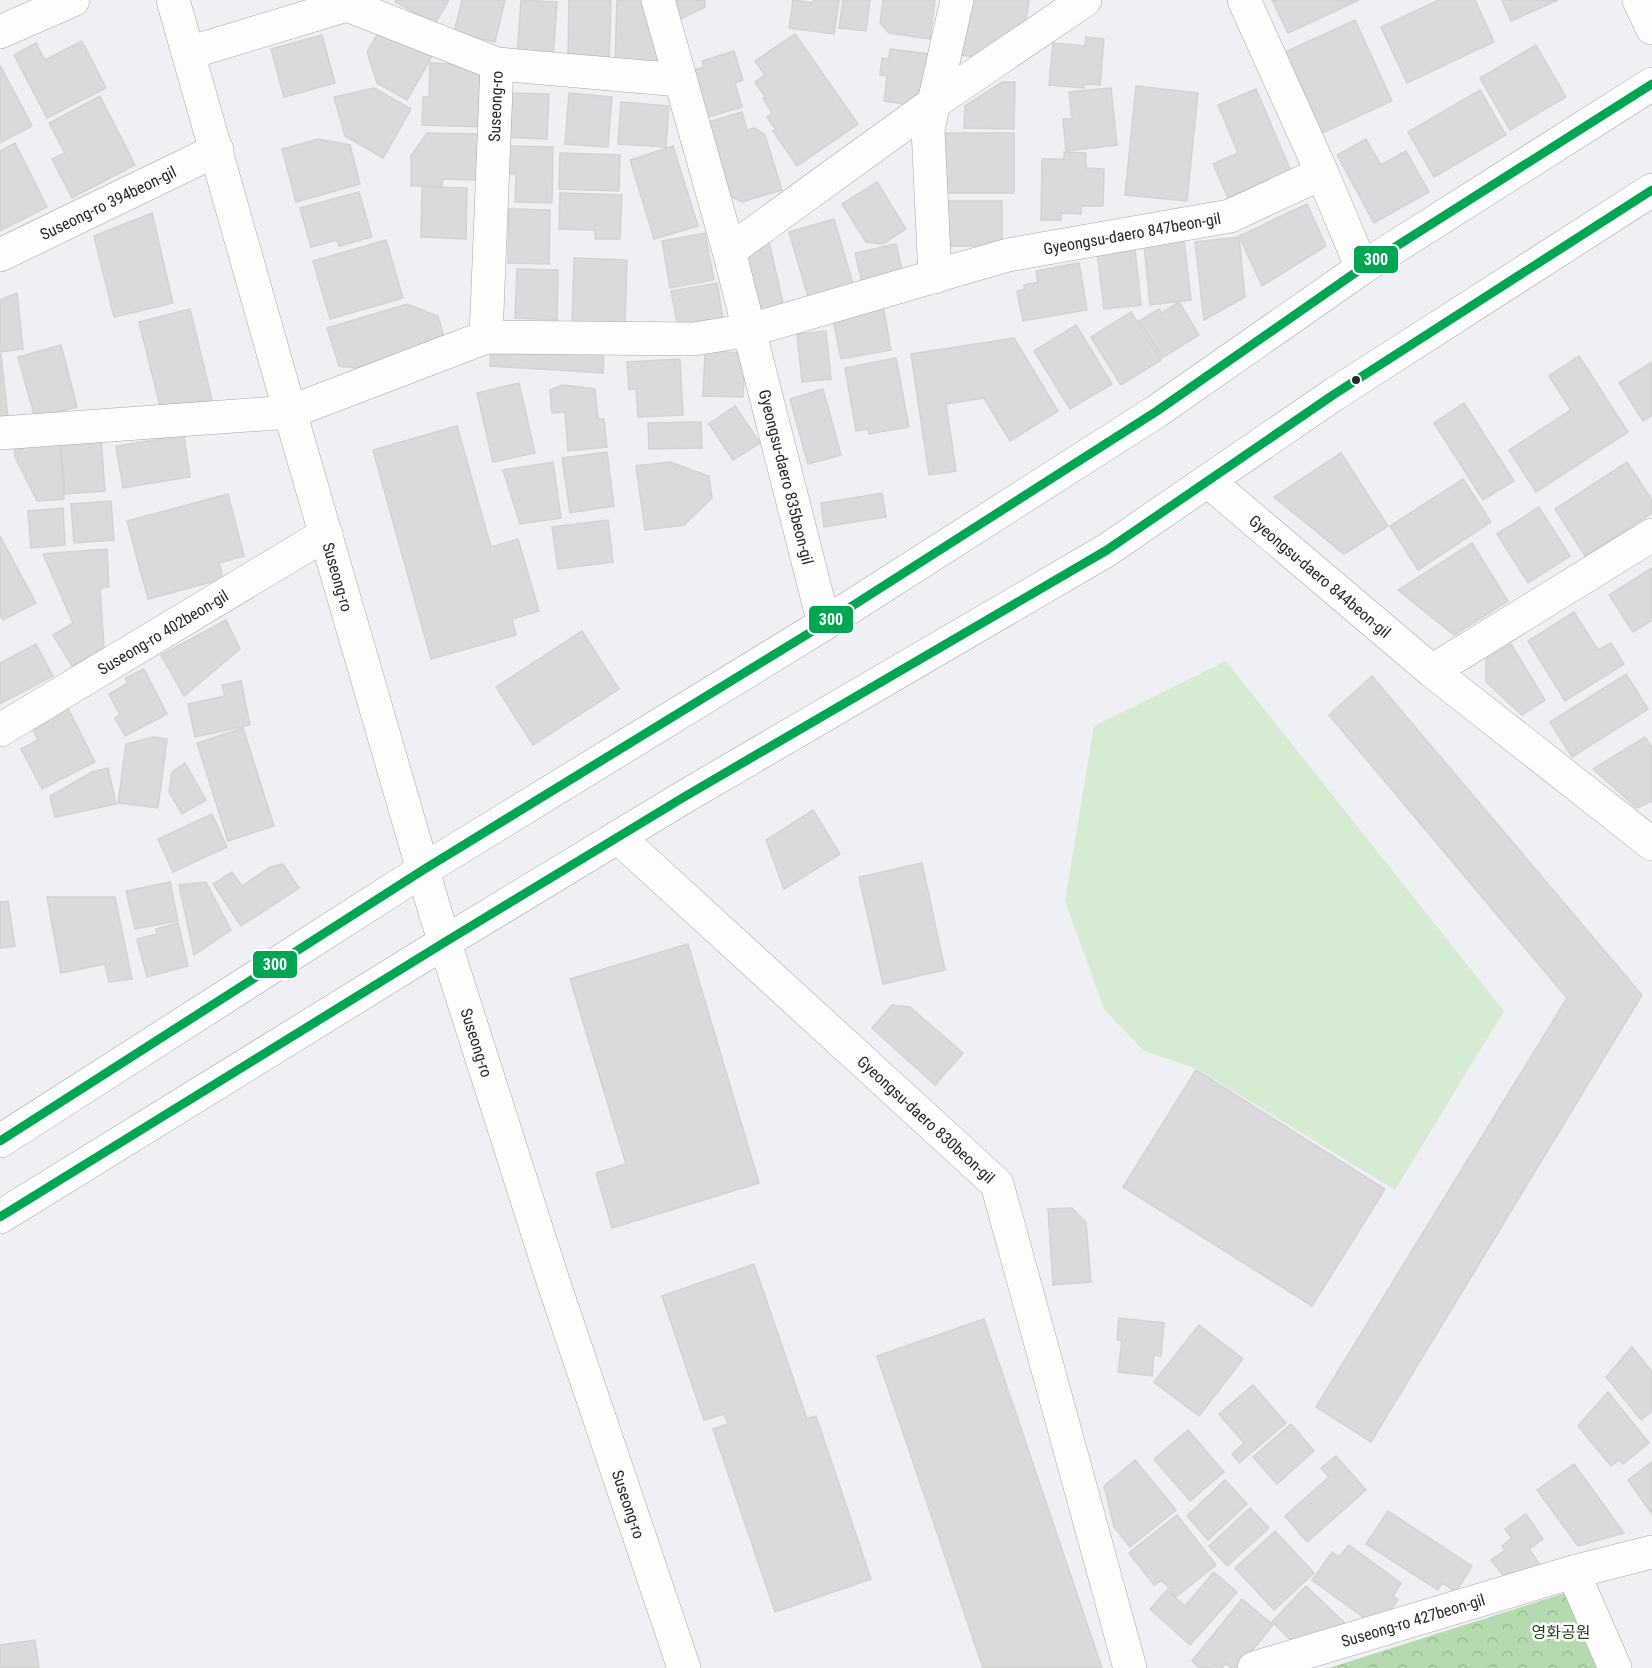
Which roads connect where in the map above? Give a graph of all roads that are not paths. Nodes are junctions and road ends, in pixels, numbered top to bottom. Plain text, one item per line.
1 (73, 0) edge
2 (173, 0) edge
3 (658, 0) edge
4 (957, 0) edge
5 (1085, 0) edge
6 (1244, 0) edge
7 (1639, 0) edge
8 (1652, 27) edge
9 (0, 32) edge
10 (188, 53) junction
11 (497, 64) junction
12 (680, 80) junction
13 (1652, 84) edge
14 (932, 104) junction
15 (217, 150) junction
16 (1322, 173) junction
17 (1652, 190) edge
18 (729, 251) junction
19 (0, 255) edge
20 (1362, 268) junction
21 (935, 277) junction
22 (750, 330) junction
23 (486, 337) junction
24 (290, 412) junction
25 (0, 433) edge
26 (1208, 481) junction
27 (326, 534) junction
28 (1652, 535) edge
29 (824, 624) junction
30 (1432, 671) junction
31 (0, 730) edge
32 (618, 837) junction
33 (1650, 840) edge
34 (423, 870) junction
35 (445, 942) junction
36 (0, 1141) edge
37 (0, 1217) edge
38 (1652, 1552) edge
39 (1573, 1572) junction
40 (684, 1668) edge
41 (1131, 1668) edge
42 (1254, 1668) edge
43 (1615, 1668) edge

1 - 9 street
2 - 10 street, Suseong-ro
3 - 12 street, Gyeongsu-daero 835beon-gil
4 - 14 street
5 - 14 street
6 - 16 street
7 - 8 street
10 - 11 street, Suseong-ro
10 - 15 street, Suseong-ro
11 - 12 street
11 - 23 street, Suseong-ro
12 - 18 street, Gyeongsu-daero 835beon-gil
13 - 20 street
14 - 18 street
14 - 21 street
15 - 19 street, Suseong-ro 394beon-gil
15 - 24 street, Suseong-ro
16 - 20 street
16 - 21 street, Gyeongsu-daero 847beon-gil
17 - 26 street
18 - 22 street, Gyeongsu-daero 835beon-gil
20 - 29 street
21 - 22 street
22 - 23 street
22 - 29 street, Gyeongsu-daero 835beon-gil
23 - 24 street
24 - 25 street
24 - 27 street, Suseong-ro
26 - 30 street, Gyeongsu-daero 844beon-gil
26 - 32 street
27 - 31 street, Suseong-ro 402beon-gil
27 - 34 street, Suseong-ro
28 - 30 street
29 - 34 street
30 - 33 street, Gyeongsu-daero 844beon-gil
32 - 35 street
32 - 41 street, Gyeongsu-daero 830beon-gil
34 - 35 street, Suseong-ro
34 - 36 street
35 - 37 street
35 - 40 street, Suseong-ro
38 - 39 street, Suseong-ro 427beon-gil
39 - 42 street, Suseong-ro 427beon-gil
39 - 43 street

